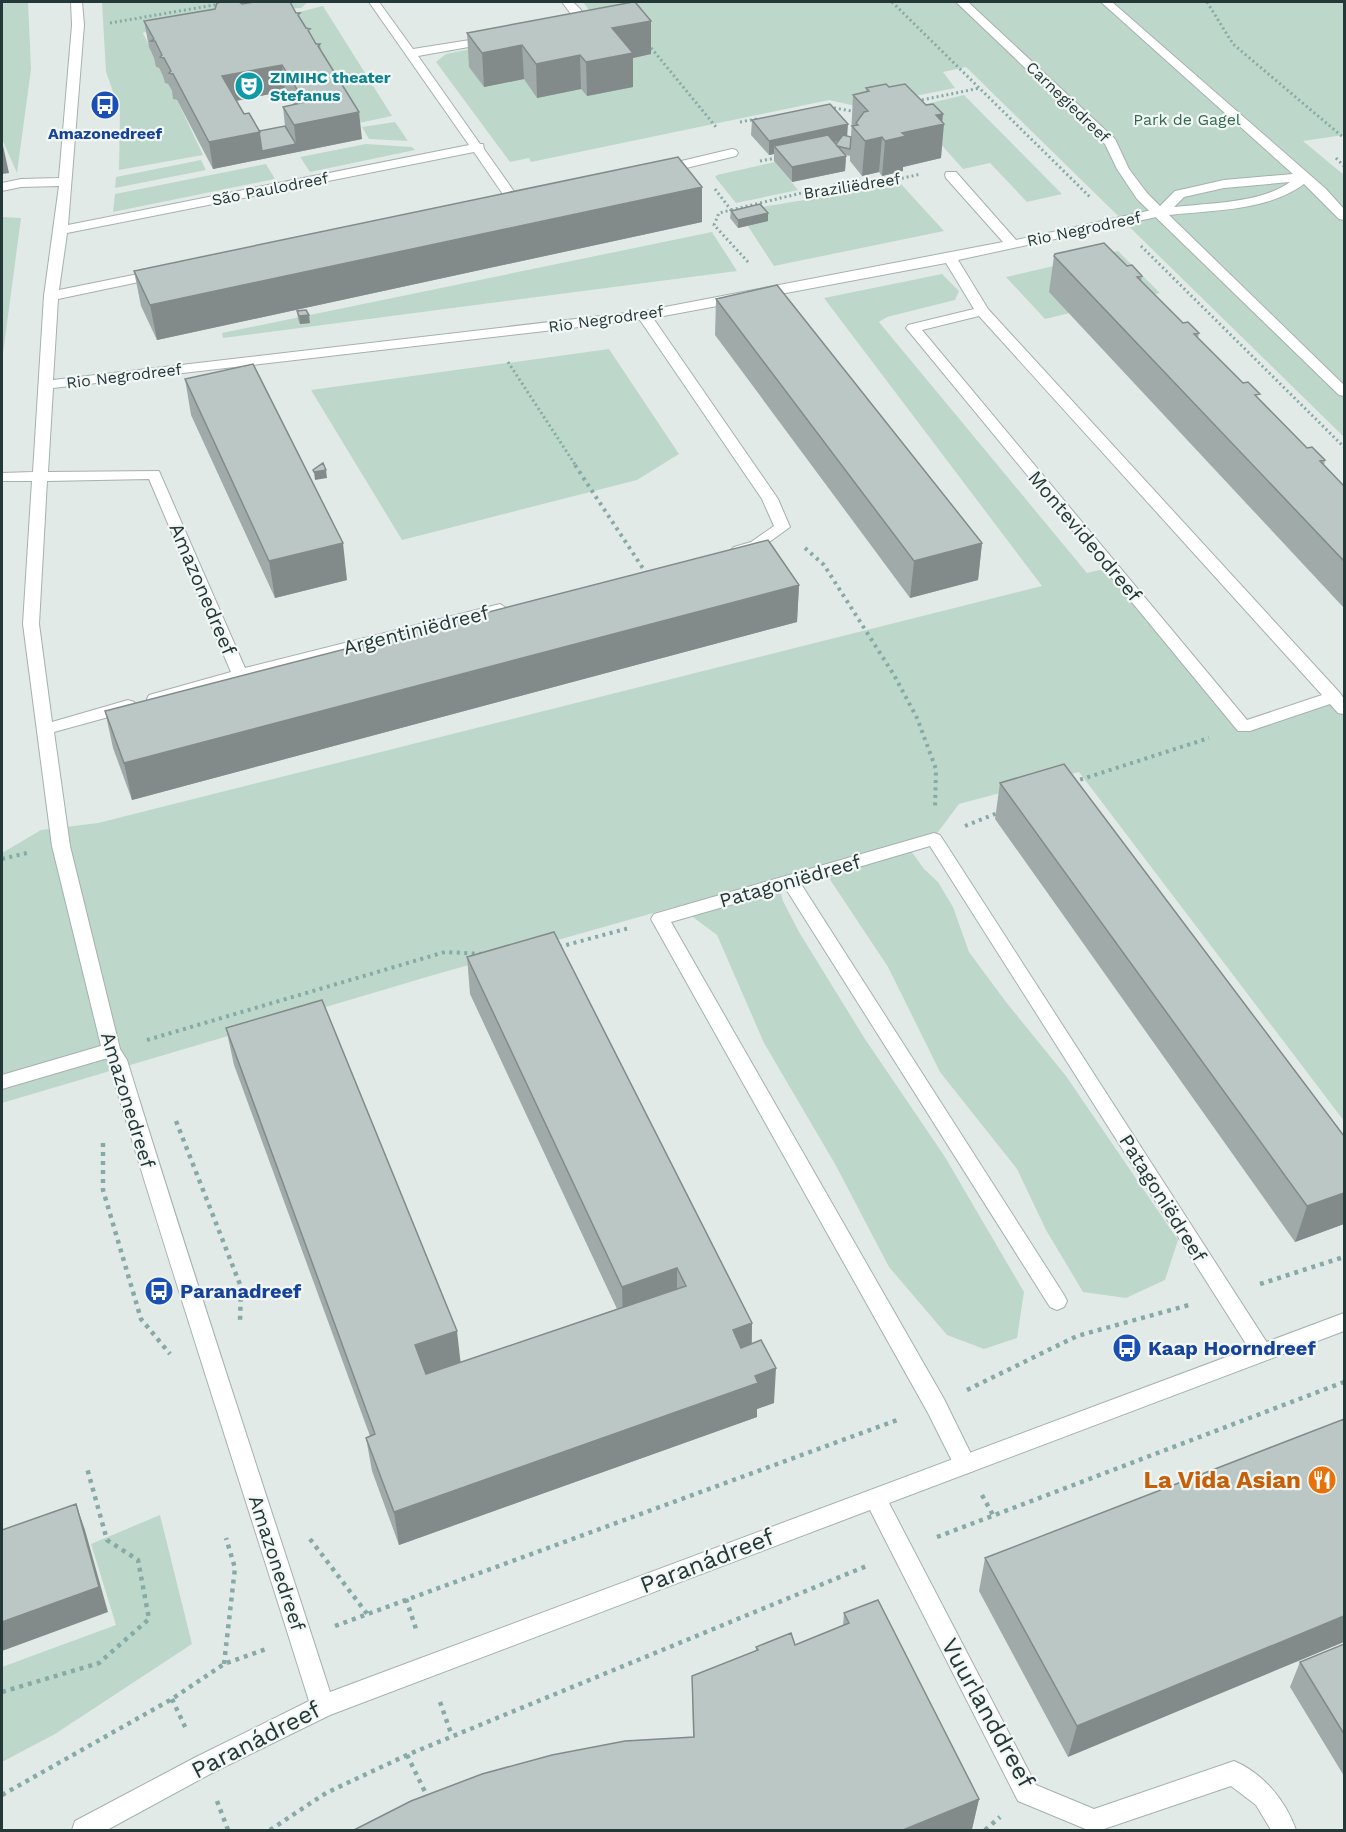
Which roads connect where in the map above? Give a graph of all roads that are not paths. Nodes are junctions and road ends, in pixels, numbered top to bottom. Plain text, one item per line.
1 (75, 2) edge
2 (374, 2) edge
3 (567, 2) edge
4 (962, 2) edge
5 (1106, 2) edge
6 (558, 27) edge
7 (502, 37) edge
8 (413, 53) junction
9 (479, 147) junction
10 (732, 153) road end
11 (649, 172) edge
12 (951, 175) road end
13 (1305, 177) junction
14 (64, 182) junction
15 (2, 187) edge
16 (514, 200) edge
17 (1161, 212) junction
18 (1344, 216) edge
19 (61, 230) junction
20 (1013, 245) junction
21 (950, 258) junction
22 (167, 272) edge
23 (51, 296) junction
24 (982, 311) junction
25 (644, 315) junction
26 (45, 385) junction
27 (1344, 392) edge
28 (41, 475) junction
29 (2, 477) edge
30 (723, 554) edge
31 (519, 605) edge
32 (240, 675) junction
33 (1339, 703) edge
34 (46, 729) junction
35 (790, 880) junction
36 (111, 1050) junction
37 (2, 1082) edge
38 (1057, 1302) dead end
39 (1344, 1322) edge
40 (1262, 1352) junction
41 (965, 1464) junction
42 (875, 1498) junction
43 (323, 1706) junction
44 (84, 1830) edge
45 (1284, 1830) edge

1 - 14 street, Amazonedreef
2 - 8 street
3 - 6 street
4 - 17 street, Carnegiedreef
5 - 13 street
7 - 8 street
8 - 9 street
9 - 16 street
9 - 19 street, São Paulodreef
10 - 11 street
12 - 20 street
13 - 17 street
13 - 17 street
13 - 18 street
14 - 15 street
14 - 19 street, Amazonedreef
17 - 20 street, Rio Negrodreef
17 - 27 street, Carnegiedreef
19 - 23 street, Amazonedreef
20 - 21 street, Rio Negrodreef
21 - 24 street
21 - 25 street, Rio Negrodreef
22 - 23 street
23 - 26 street, Amazonedreef
24 - 33 street
24 - 33 street, Montevideodreef
25 - 26 street, Rio Negrodreef
25 - 30 street
26 - 28 street, Amazonedreef
28 - 29 street
28 - 32 street, Amazonedreef
28 - 34 street, Amazonedreef
31 - 32 street, Argentiniëdreef
32 - 34 street, Argentiniëdreef
34 - 36 street, Amazonedreef
35 - 38 street
35 - 40 street, Patagoniëdreef
35 - 41 street, Patagoniëdreef
36 - 37 street
36 - 43 street, Amazonedreef
39 - 40 street, Paranádreef
40 - 41 street, Paranádreef
41 - 42 street, Paranádreef
42 - 43 street, Paranádreef
42 - 45 street, Vuurlanddreef
43 - 44 street, Paranádreef

